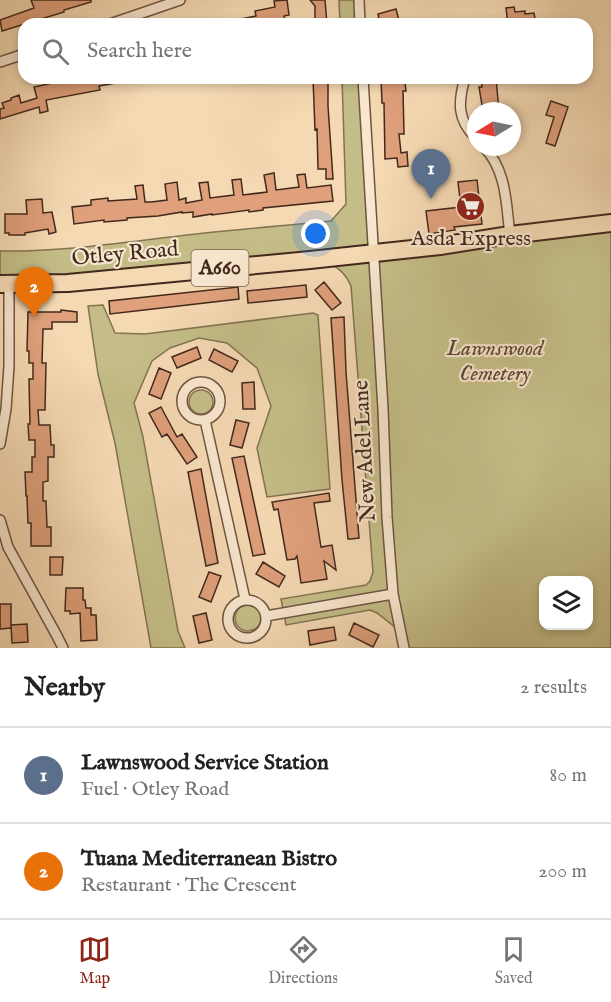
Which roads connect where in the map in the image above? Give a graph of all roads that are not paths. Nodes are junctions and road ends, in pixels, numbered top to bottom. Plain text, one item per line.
1 (180, 0) edge
2 (359, 0) edge
3 (128, 18) edge
4 (360, 18) edge
5 (18, 56) edge
6 (0, 62) edge
7 (363, 84) edge
8 (464, 84) edge
9 (467, 128) edge
10 (491, 156) edge
11 (611, 223) edge
12 (510, 235) junction
13 (373, 252) junction
14 (4, 284) edge
15 (206, 420) junction
16 (0, 444) edge
17 (0, 520) edge
18 (393, 594) junction
19 (244, 600) junction
20 (266, 616) junction
21 (250, 643) edge
22 (63, 648) edge
23 (404, 648) edge

1 - 3 street
2 - 4 street
5 - 6 street
7 - 13 street, New Adel Lane
8 - 9 street
10 - 12 street
11 - 12 highway, Otley Road / A660
12 - 13 highway, Otley Road / A660
13 - 14 highway, Otley Road / A660
13 - 18 street, New Adel Lane
14 - 16 street
15 - 15 street
15 - 19 street
17 - 22 street
18 - 20 street
18 - 23 street, New Adel Lane
19 - 20 street
19 - 21 street
20 - 21 street

